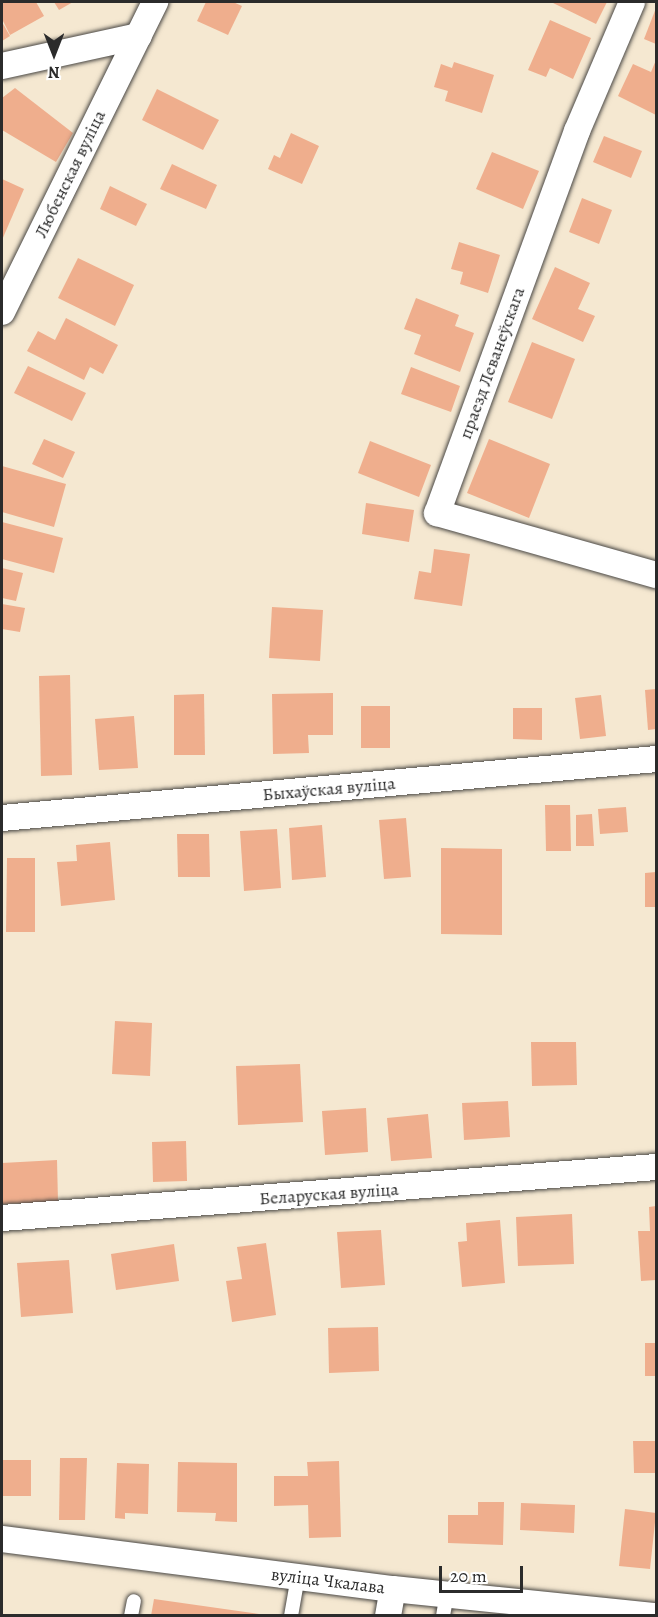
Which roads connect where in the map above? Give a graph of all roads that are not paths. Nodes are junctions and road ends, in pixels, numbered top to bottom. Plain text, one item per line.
1 (155, 2) edge
2 (632, 2) edge
3 (139, 36) junction
4 (2, 66) edge
5 (2, 312) edge
6 (657, 575) edge
7 (657, 759) edge
8 (2, 818) edge
9 (657, 1167) edge
10 (2, 1218) edge
11 (2, 1539) edge
12 (298, 1577) junction
13 (393, 1589) junction
14 (134, 1600) dead end
15 (445, 1605) edge
16 (131, 1616) edge
17 (291, 1616) edge
18 (388, 1616) edge
19 (656, 1616) edge

1 - 3 street, Любенская вуліца
2 - 6 street, праезд Леванеўскага
3 - 4 street
3 - 5 street, Любенская вуліца
7 - 8 street, Быхаўская вуліца
9 - 10 street, Беларуская вуліца
11 - 12 street, вуліца Чкалава
12 - 13 street, вуліца Чкалава
12 - 17 lane
13 - 15 street, вуліца Чкалава
13 - 18 street
14 - 16 lane
15 - 19 street, вуліца Чкалава

